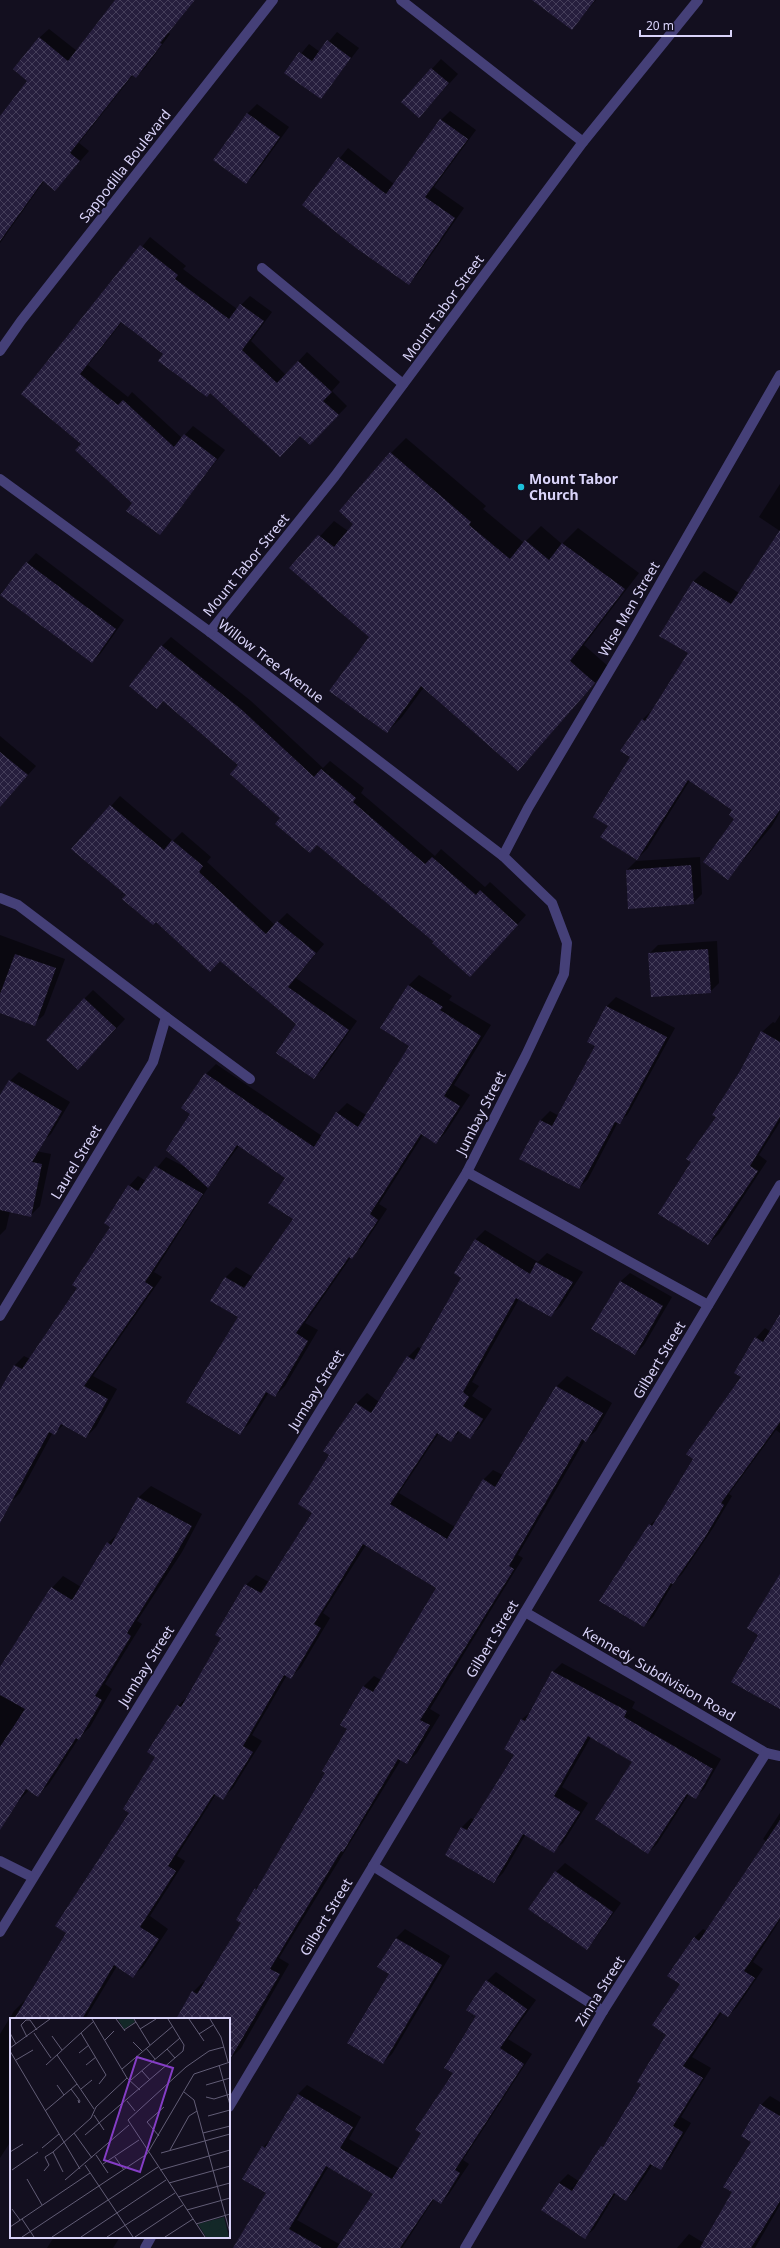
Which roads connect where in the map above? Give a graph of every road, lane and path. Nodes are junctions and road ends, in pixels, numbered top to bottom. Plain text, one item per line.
1 (273, 0) edge
2 (402, 0) edge
3 (698, 0) edge
4 (583, 142) junction
5 (262, 268) dead end
6 (0, 351) edge
7 (780, 375) edge
8 (404, 384) junction
9 (0, 479) edge
10 (210, 632) junction
11 (503, 856) junction
12 (0, 898) edge
13 (166, 1017) junction
14 (250, 1079) dead end
15 (467, 1172) junction
16 (780, 1185) edge
17 (708, 1305) junction
18 (0, 1316) edge
19 (525, 1612) junction
20 (766, 1753) junction
21 (780, 1756) edge
22 (0, 1861) edge
23 (373, 1866) junction
24 (32, 1877) junction
25 (0, 1932) edge
26 (603, 2011) junction
27 (230, 2105) edge
28 (150, 2238) edge
29 (145, 2248) edge
30 (465, 2248) edge

1 - 6 street, Sappodilla Boulevard
2 - 4 street
3 - 4 street, Mount Tabor Street
4 - 8 street, Mount Tabor Street
5 - 8 street
7 - 11 street, Wise Men Street
8 - 10 street, Mount Tabor Street
9 - 10 street, Willow Tree Avenue
10 - 11 street, Willow Tree Avenue
11 - 15 street, Jumbay Street
12 - 13 street
13 - 14 street
13 - 18 street, Laurel Street
15 - 17 street
15 - 24 street, Jumbay Street
16 - 17 street, Gilbert Street
17 - 19 street, Gilbert Street
19 - 20 street, Kennedy Subdivision Road
19 - 23 street, Gilbert Street
20 - 21 street, Kennedy Subdivision Road
20 - 26 street, Zinna Street
22 - 24 street
23 - 26 street
23 - 27 street, Gilbert Street
24 - 25 street, Jumbay Street
26 - 30 street, Zinna Street
28 - 29 street

